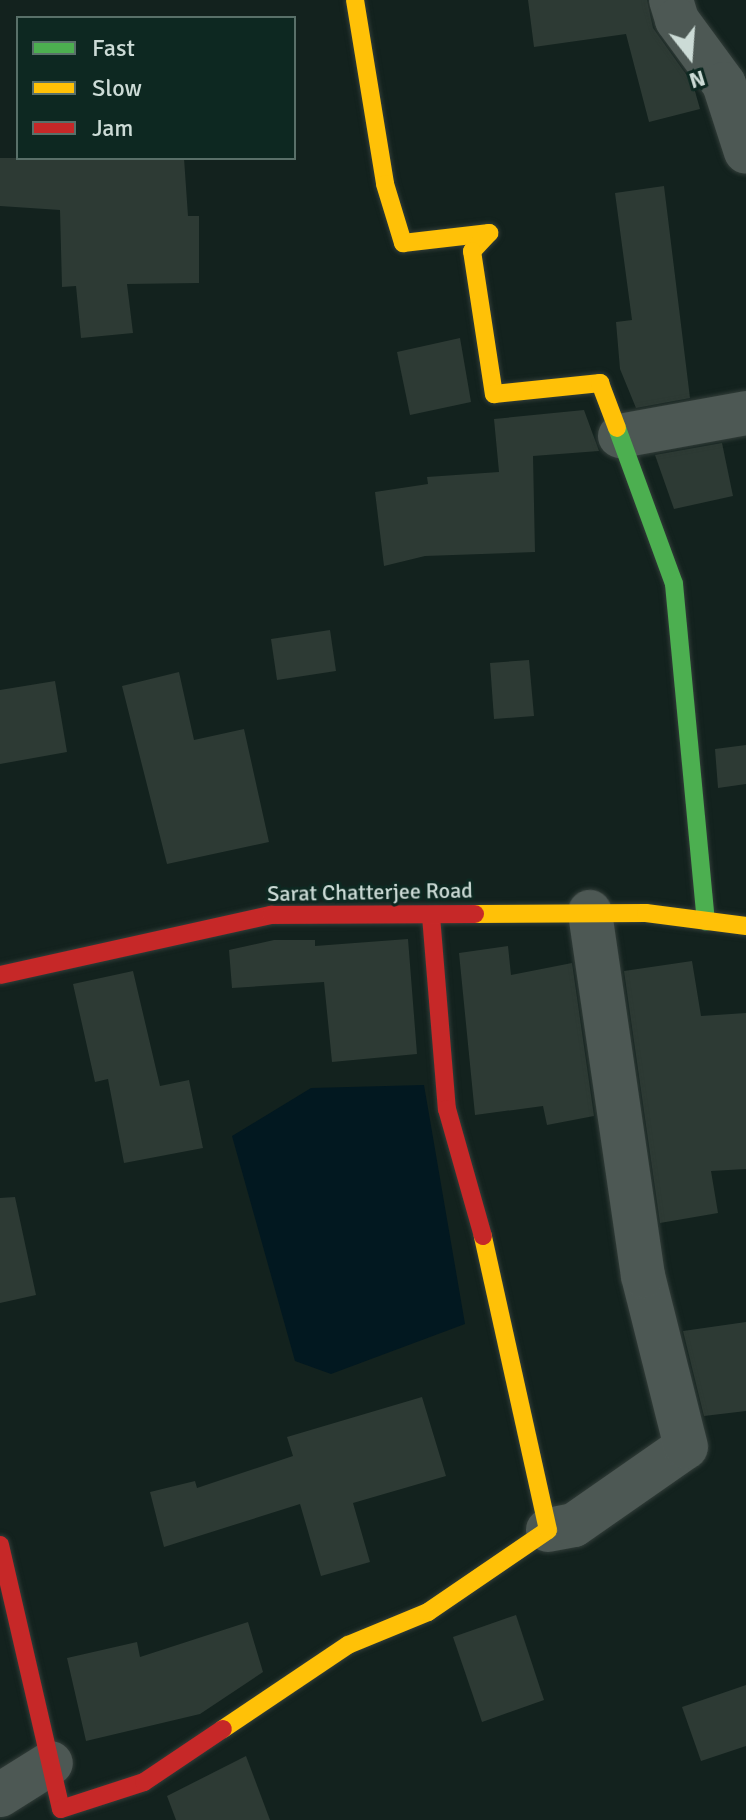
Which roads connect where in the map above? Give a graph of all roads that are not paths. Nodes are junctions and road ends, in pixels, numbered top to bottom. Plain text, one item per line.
1 (355, 0) edge
2 (671, 0) edge
3 (746, 152) edge
4 (746, 413) edge
5 (620, 436) junction
6 (590, 912) junction
7 (431, 916) junction
8 (706, 921) junction
9 (746, 926) edge
10 (0, 975) edge
11 (548, 1530) junction
12 (0, 1545) edge
13 (8, 1616) edge
14 (51, 1763) junction
15 (0, 1795) edge

1 - 5 street
2 - 3 street
4 - 5 street
5 - 8 street
6 - 7 street, Sarat Chatterjee Road
6 - 8 street, Sarat Chatterjee Road
6 - 11 street
7 - 10 street, Sarat Chatterjee Road
7 - 11 street
8 - 9 street, Sarat Chatterjee Road
11 - 14 street
12 - 13 street
13 - 14 street
14 - 15 street

